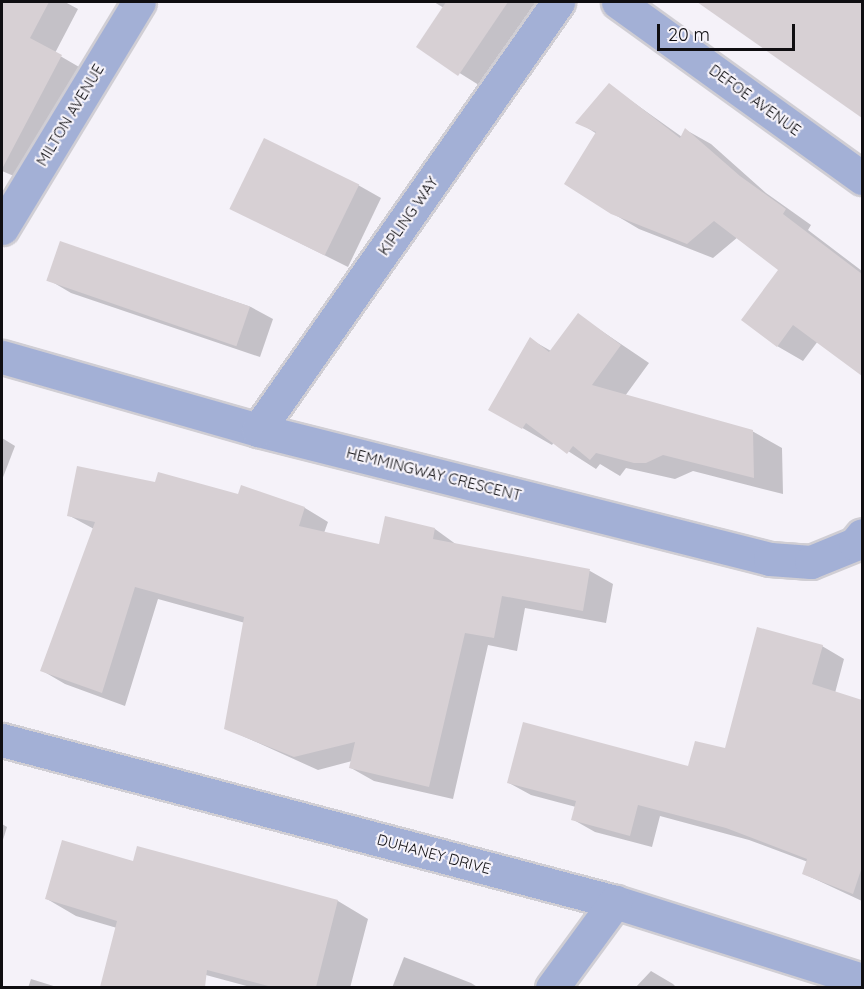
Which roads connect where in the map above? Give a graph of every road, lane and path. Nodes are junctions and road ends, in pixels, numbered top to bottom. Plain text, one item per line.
1 (139, 2) edge
2 (558, 2) edge
3 (618, 2) edge
4 (862, 178) edge
5 (2, 228) edge
6 (2, 357) edge
7 (258, 430) junction
8 (862, 535) edge
9 (2, 740) edge
10 (615, 902) junction
11 (862, 980) edge
12 (552, 987) edge

1 - 5 street, MILTON AVENUE
2 - 7 street, KIPLING WAY
3 - 4 street, DEFOE AVENUE
6 - 7 street, HEMMINGWAY CRESCENT
7 - 8 street, HEMMINGWAY CRESCENT
9 - 10 street, DUHANEY DRIVE
10 - 11 street, DUHANEY DRIVE
10 - 12 street

